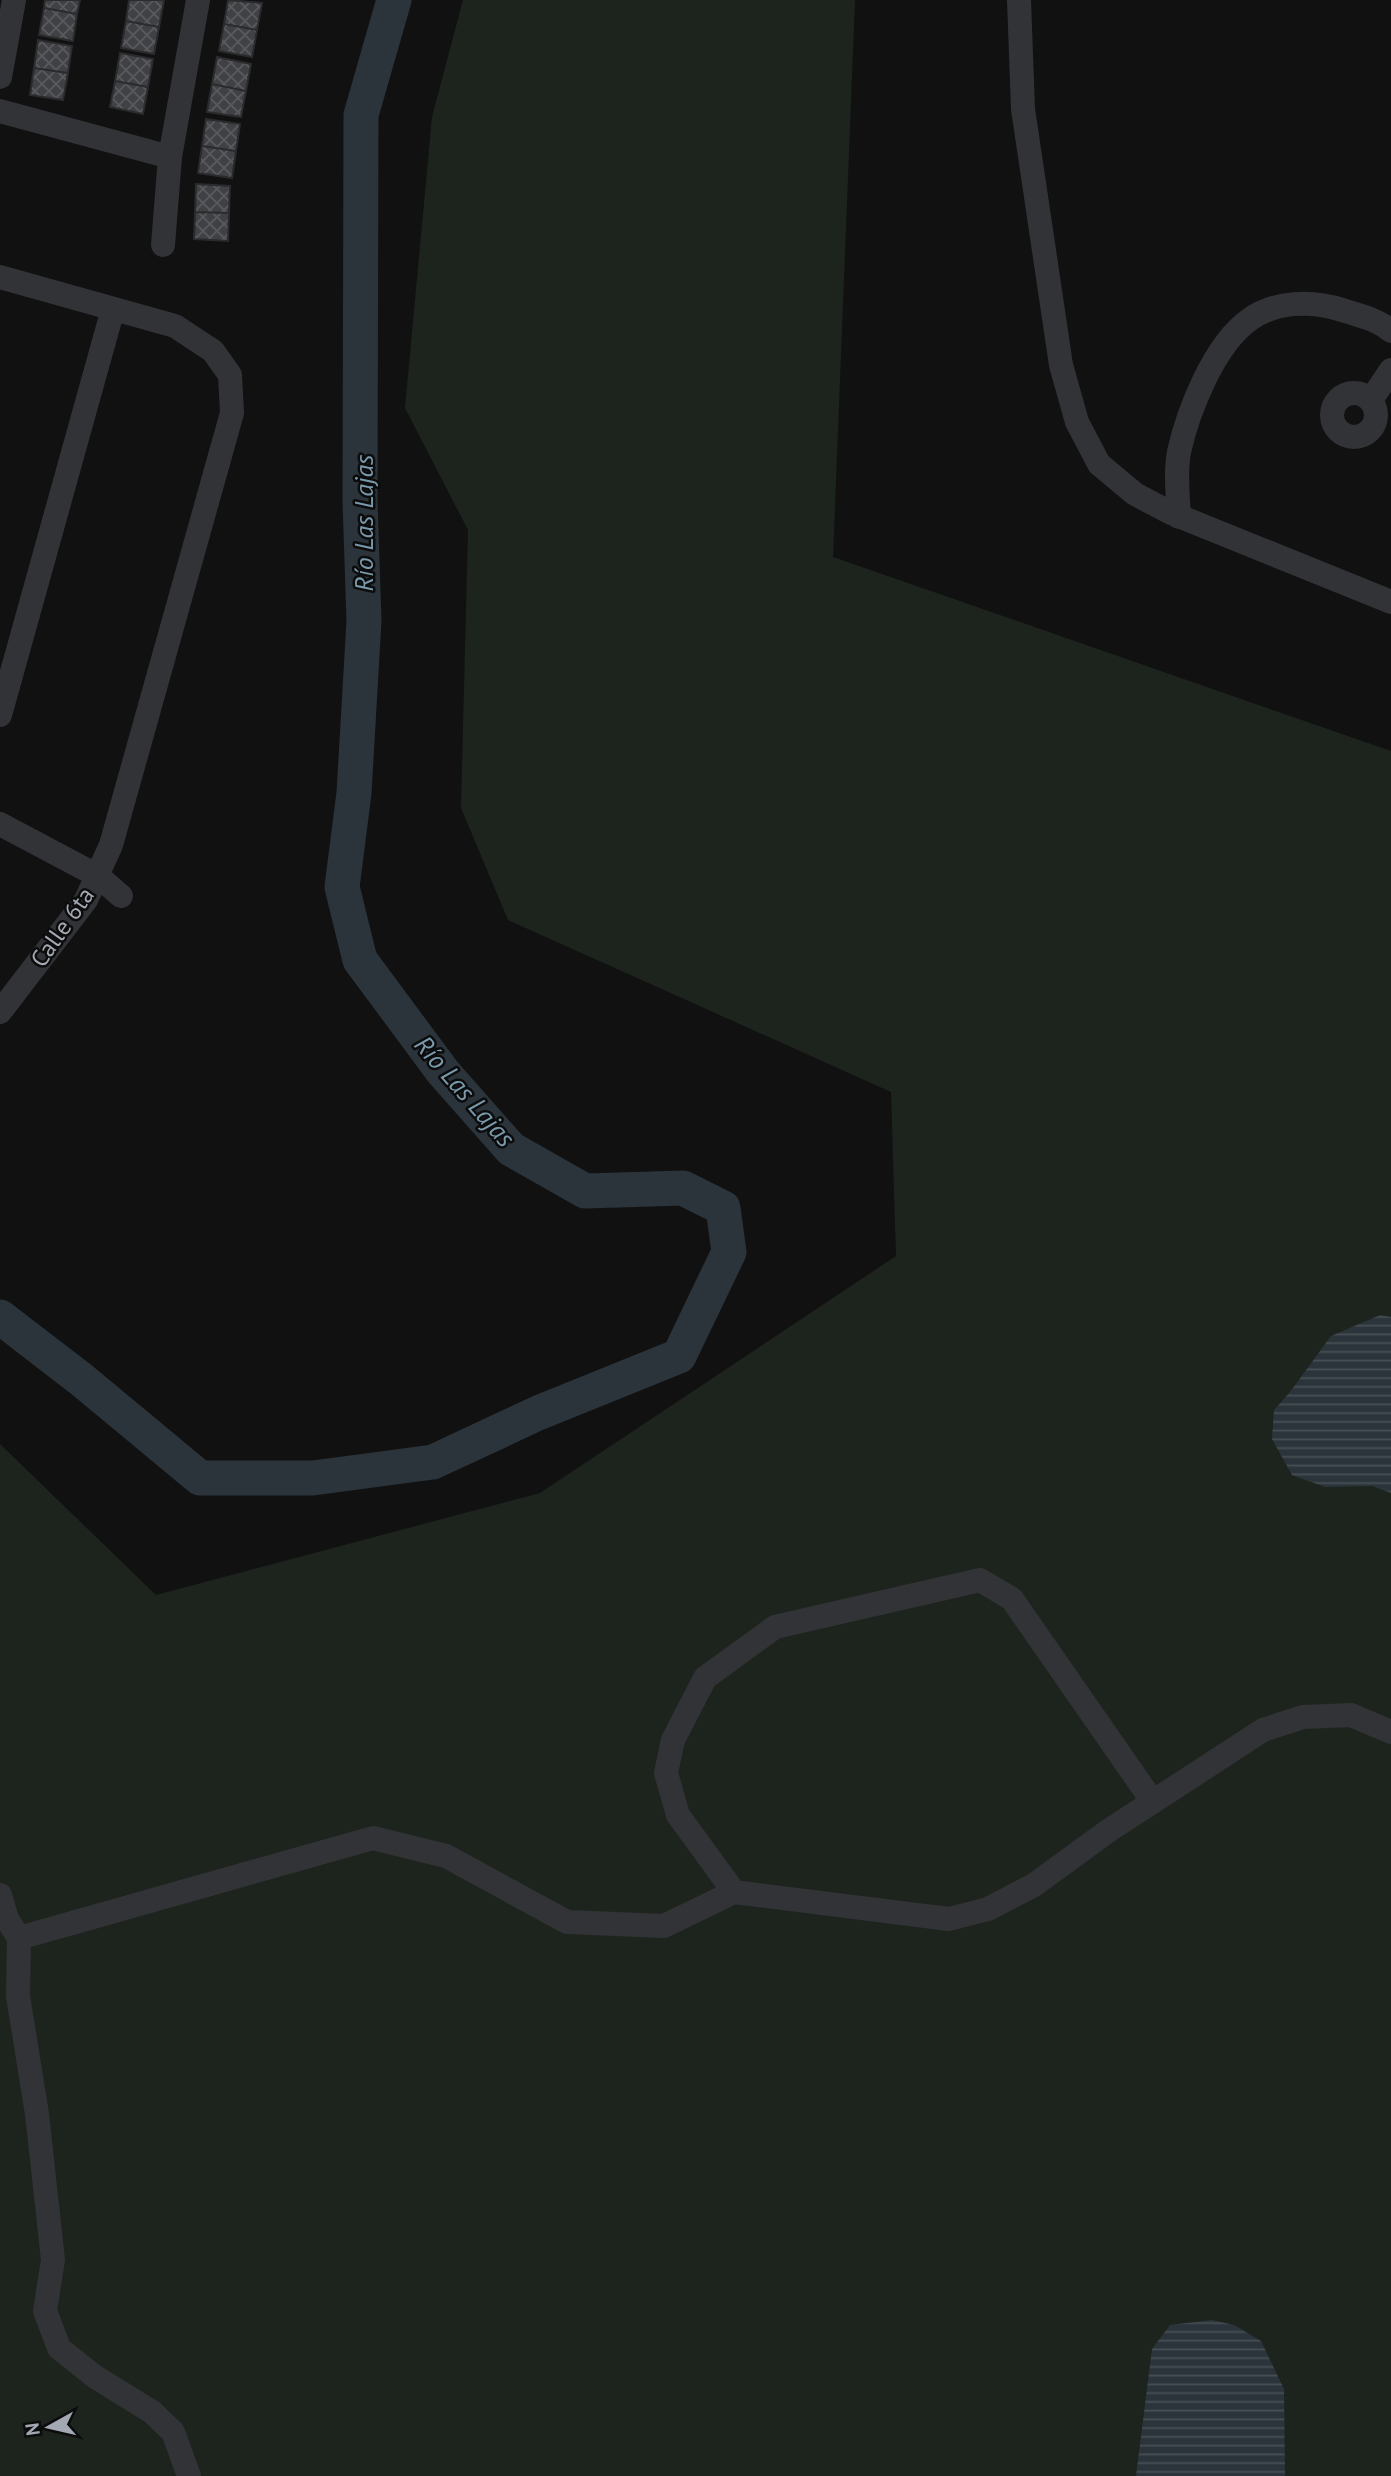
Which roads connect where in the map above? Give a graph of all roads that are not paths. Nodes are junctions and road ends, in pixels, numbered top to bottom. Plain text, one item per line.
1 (14, 0) edge
2 (198, 0) edge
3 (1019, 0) edge
4 (0, 77) edge
5 (0, 111) edge
6 (170, 157) junction
7 (163, 245) dead end
8 (0, 278) edge
9 (113, 309) junction
10 (1391, 331) edge
11 (1391, 370) edge
12 (1371, 400) dead end
13 (1179, 517) junction
14 (1391, 602) edge
15 (0, 715) edge
16 (0, 824) edge
17 (98, 876) junction
18 (121, 896) dead end
19 (0, 1012) edge
20 (1391, 1732) edge
21 (1153, 1802) junction
22 (734, 1892) junction
23 (0, 1895) edge
24 (19, 1938) junction
25 (190, 2476) edge

1 - 4 street
2 - 6 street
3 - 13 street
5 - 6 street
6 - 7 street
8 - 9 street, Calle 6ta
9 - 15 street
9 - 17 street, Calle 6ta
10 - 13 street
11 - 12 street
13 - 14 street
16 - 17 street
17 - 18 street
17 - 19 street, Calle 6ta
20 - 21 street
21 - 22 street
21 - 22 street
22 - 24 street
23 - 24 street
24 - 25 street

